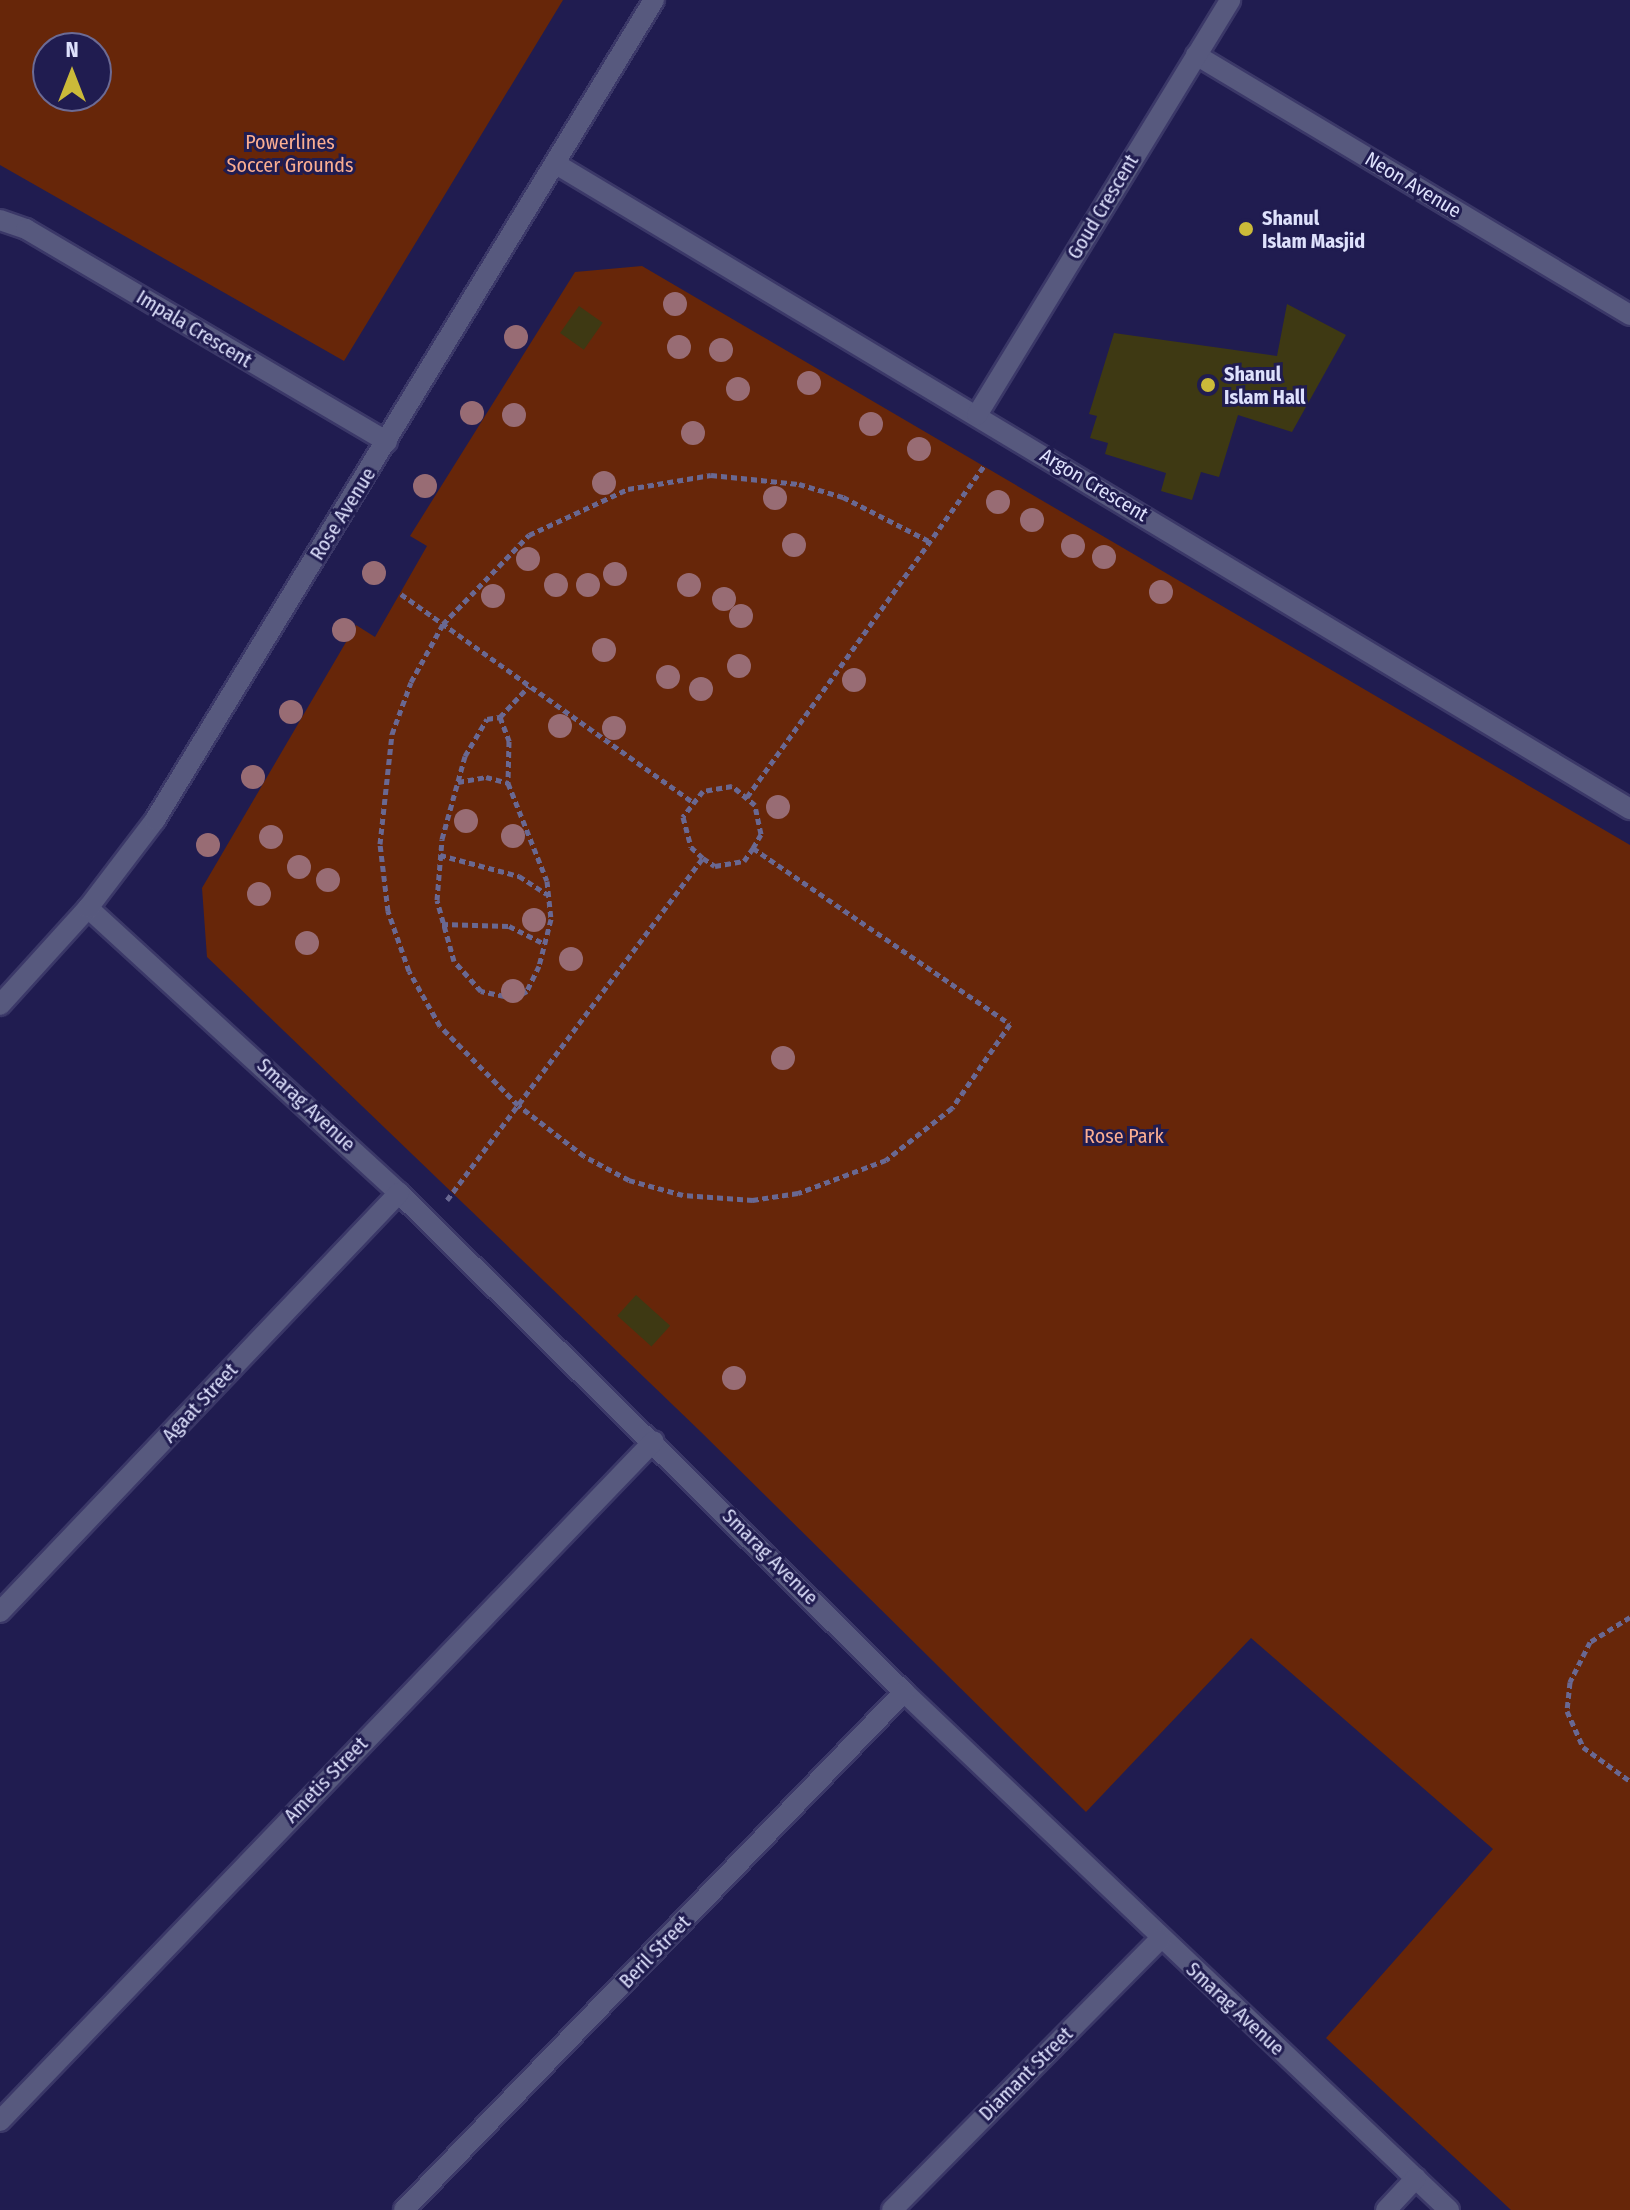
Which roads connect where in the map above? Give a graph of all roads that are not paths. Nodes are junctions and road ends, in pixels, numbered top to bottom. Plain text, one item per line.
1 (654, 0) edge
2 (1230, 0) edge
3 (1196, 55) junction
4 (556, 164) junction
5 (0, 220) edge
6 (1630, 315) edge
7 (977, 415) junction
8 (387, 442) junction
9 (1630, 809) edge
10 (88, 908) junction
11 (0, 1005) edge
12 (399, 1193) junction
13 (654, 1441) junction
14 (0, 1612) edge
15 (904, 1692) junction
16 (1160, 1939) junction
17 (0, 2121) edge
18 (1416, 2178) junction
19 (404, 2210) edge
20 (892, 2210) edge
21 (1386, 2210) edge
22 (1449, 2210) edge

1 - 4 street, Rose Avenue
2 - 3 street, Goud Crescent
3 - 6 street, Neon Avenue
3 - 7 street, Goud Crescent
4 - 7 street, Argon Crescent
4 - 8 street, Rose Avenue
5 - 8 street, Impala Crescent
7 - 9 street, Argon Crescent
8 - 10 street, Rose Avenue
10 - 11 street, Rose Avenue
10 - 12 street, Smarag Avenue
12 - 13 street, Smarag Avenue
12 - 14 street, Agaat Street
13 - 15 street, Smarag Avenue
13 - 17 street, Ametis Street
15 - 16 street, Smarag Avenue
15 - 19 street, Beril Street
16 - 18 street, Smarag Avenue
16 - 20 street, Diamant Street
18 - 21 street
18 - 22 street, Smarag Avenue

